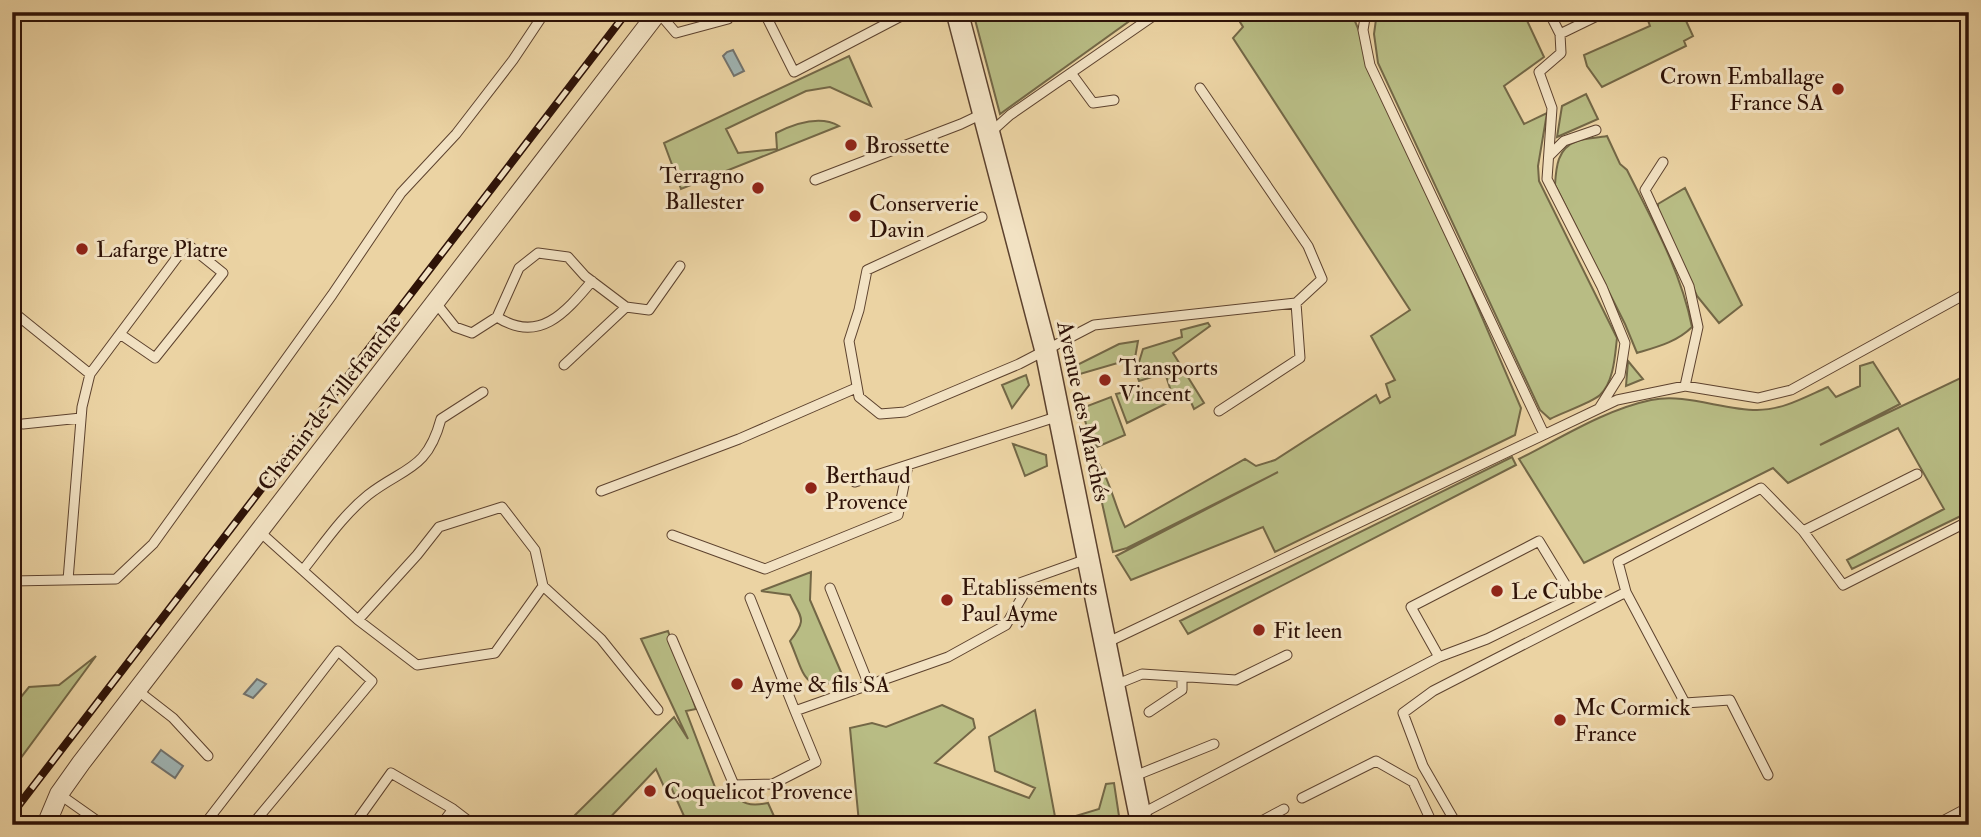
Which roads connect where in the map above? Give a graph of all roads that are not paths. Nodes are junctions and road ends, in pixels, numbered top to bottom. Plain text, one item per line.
1 (545, 12) edge
2 (658, 12) edge
3 (764, 12) edge
4 (909, 12) edge
5 (957, 12) edge
6 (1159, 12) edge
7 (1366, 12) edge
8 (1549, 12) edge
9 (1593, 12) edge
10 (728, 19) dead end
11 (1560, 34) junction
12 (1071, 73) junction
13 (1200, 88) dead end
14 (1114, 100) dead end
15 (984, 113) junction
16 (1596, 130) dead end
17 (989, 135) junction
18 (1550, 155) junction
19 (1663, 162) dead end
20 (815, 180) dead end
21 (982, 217) dead end
22 (680, 266) dead end
23 (592, 281) junction
24 (1969, 292) edge
25 (436, 303) junction
26 (1296, 303) junction
27 (626, 307) junction
28 (12, 311) edge
29 (497, 317) junction
30 (120, 334) junction
31 (1046, 351) junction
32 (564, 365) dead end
33 (90, 374) junction
34 (1685, 386) junction
35 (856, 388) junction
36 (483, 393) dead end
37 (1599, 408) junction
38 (1219, 411) dead end
39 (1060, 415) junction
40 (81, 418) junction
41 (23, 424) dead end
42 (1544, 435) junction
43 (908, 465) junction
44 (1917, 474) dead end
45 (855, 482) dead end
46 (601, 491) dead end
47 (1969, 522) edge
48 (1804, 531) junction
49 (260, 532) junction
50 (672, 535) dead end
51 (1089, 558) junction
52 (303, 570) junction
53 (1033, 578) junction
54 (68, 580) junction
55 (12, 581) edge
56 (543, 586) junction
57 (830, 588) dead end
58 (997, 591) dead end
59 (1626, 592) junction
60 (750, 598) dead end
61 (358, 620) junction
62 (671, 639) dead end
63 (1106, 643) junction
64 (1287, 655) dead end
65 (1439, 657) junction
66 (1182, 677) junction
67 (869, 685) junction
68 (1113, 685) junction
69 (137, 690) junction
70 (657, 710) dead end
71 (795, 711) junction
72 (1149, 712) dead end
73 (1214, 744) dead end
74 (208, 755) dead end
75 (1768, 775) dead end
76 (1132, 778) junction
77 (59, 794) junction
78 (1302, 798) dead end
79 (1969, 807) edge
80 (453, 808) junction
81 (1284, 809) dead end
82 (1141, 819) edge
83 (46, 825) edge
84 (103, 825) edge
85 (204, 825) edge
86 (251, 825) edge
87 (360, 825) edge
88 (441, 825) edge
89 (474, 825) edge
90 (1254, 825) edge
91 (1433, 825) edge
92 (1457, 825) edge
93 (1935, 825) edge

1 - 54 lane
2 - 10 lane
2 - 25 street, Chemin de Villefranche
3 - 4 lane
5 - 15 street, Avenue des Marchés
6 - 12 lane
7 - 42 lane
8 - 11 lane
9 - 11 lane
11 - 18 lane
12 - 14 lane
12 - 17 lane
13 - 26 lane
15 - 17 street, Avenue des Marchés
15 - 20 lane
16 - 18 lane
17 - 31 street, Avenue des Marchés
18 - 37 lane
19 - 34 lane
21 - 35 lane
22 - 27 lane
23 - 27 lane
23 - 29 lane
23 - 29 lane
24 - 34 lane
25 - 29 lane
25 - 49 street, Chemin de Villefranche
26 - 31 lane
26 - 38 lane
27 - 32 lane
28 - 33 lane
30 - 30 lane
30 - 33 lane
31 - 35 lane
31 - 39 street, Avenue des Marchés
33 - 40 lane
34 - 37 lane
35 - 46 lane
36 - 52 lane
37 - 42 lane
39 - 43 lane
39 - 51 street, Avenue des Marchés
40 - 41 lane
40 - 54 lane
42 - 63 lane
43 - 45 lane
43 - 50 lane
44 - 48 lane
47 - 48 lane
48 - 59 lane
49 - 52 lane
49 - 69 street, Chemin de Villefranche
51 - 53 lane
51 - 63 street, Avenue des Marchés
52 - 61 lane
53 - 58 lane
53 - 67 lane
54 - 55 lane
56 - 61 lane
56 - 61 lane
56 - 70 lane
57 - 67 lane
59 - 75 lane
59 - 92 lane
60 - 71 lane
62 - 71 lane
63 - 68 street, Avenue des Marchés
64 - 66 lane
65 - 65 lane
65 - 82 lane
66 - 68 lane
66 - 72 lane
67 - 71 lane
68 - 76 street, Avenue des Marchés
69 - 74 lane
69 - 77 street, Chemin de Villefranche
73 - 76 lane
76 - 82 street, Avenue des Marchés
77 - 83 street, Chemin de Villefranche
77 - 84 lane
78 - 91 lane
79 - 93 lane
80 - 87 lane
80 - 88 lane
80 - 89 lane
81 - 90 lane
85 - 86 lane

